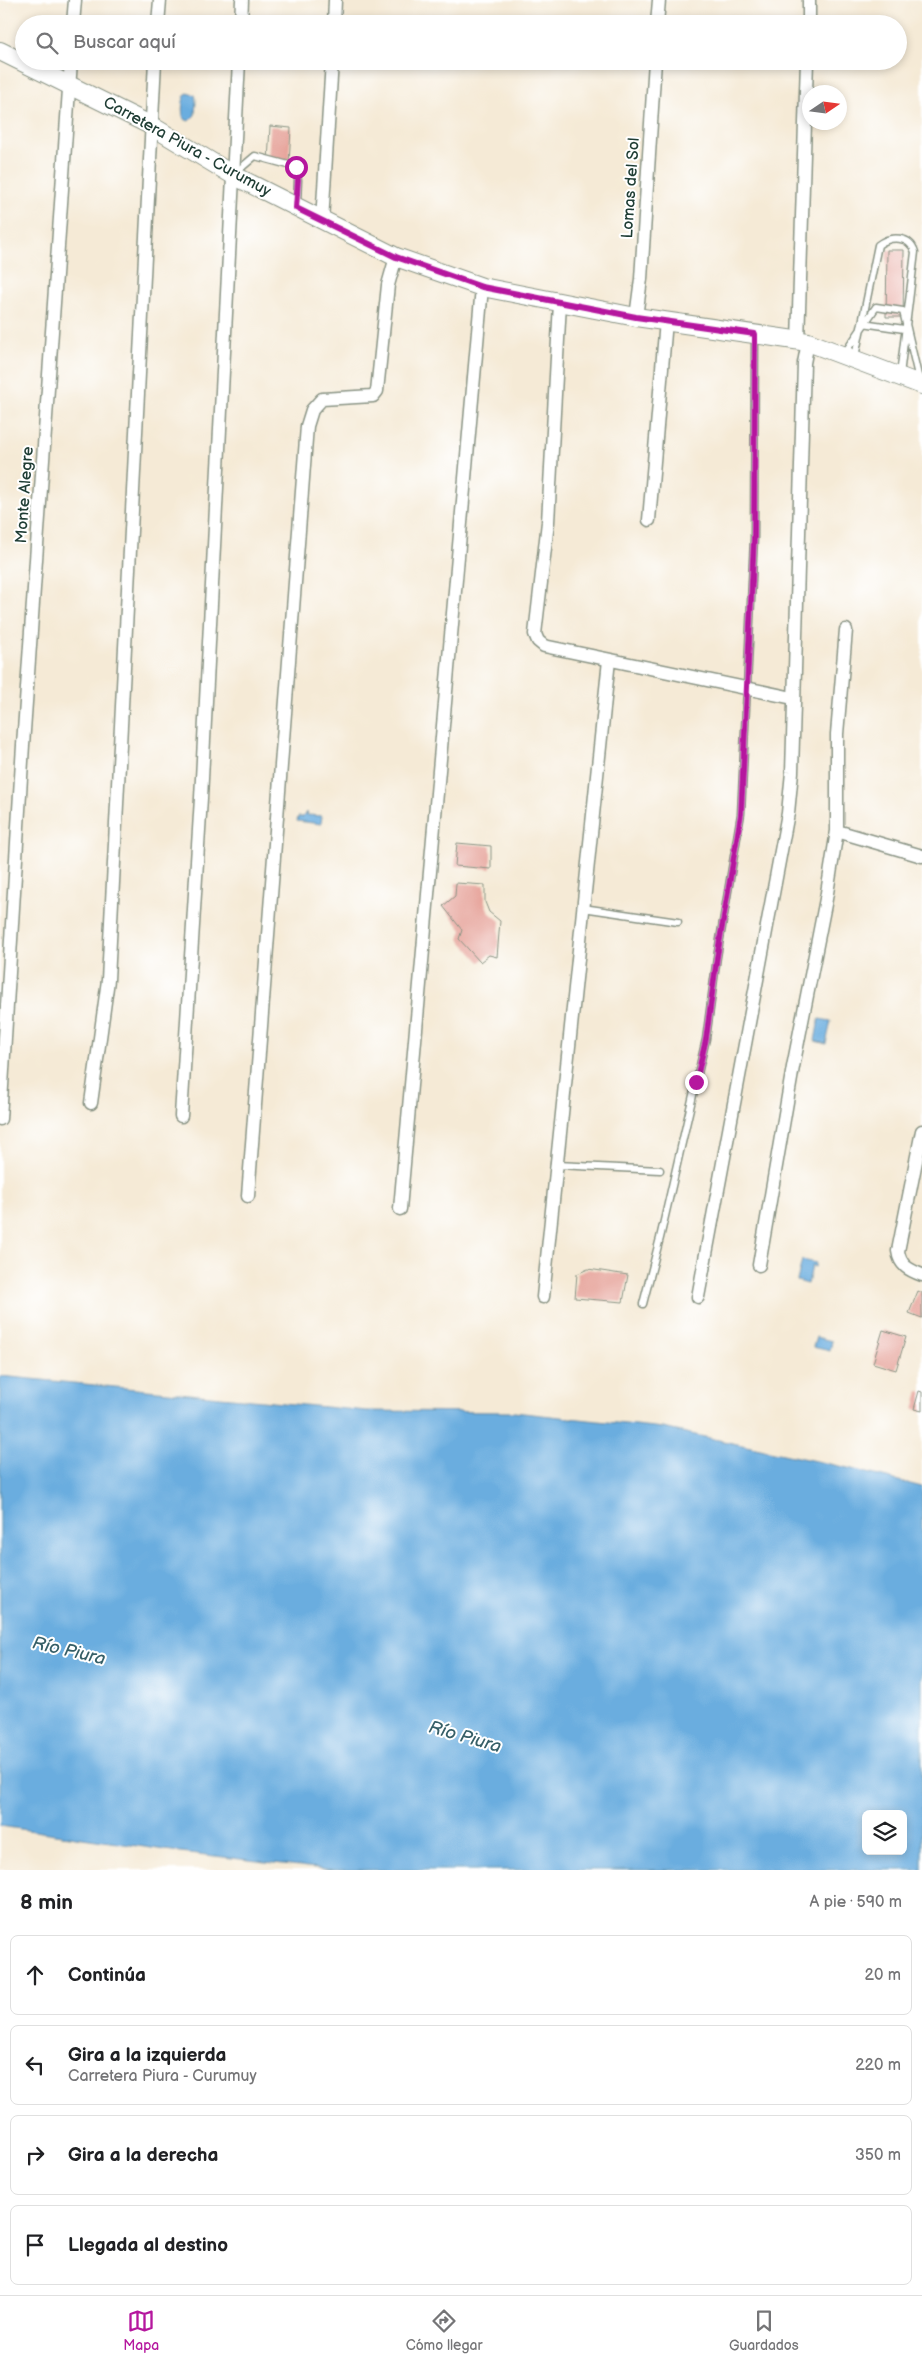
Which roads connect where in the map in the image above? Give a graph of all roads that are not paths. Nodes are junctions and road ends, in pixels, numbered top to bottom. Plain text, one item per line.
1 (75, 0) edge
2 (160, 0) edge
3 (242, 0) edge
4 (335, 0) edge
5 (659, 0) edge
6 (810, 0) edge
7 (74, 15) edge
8 (159, 15) edge
9 (241, 15) edge
10 (334, 15) edge
11 (658, 15) edge
12 (809, 15) edge
13 (0, 51) edge
14 (15, 58) edge
15 (42, 70) edge
16 (71, 70) edge
17 (154, 70) edge
18 (239, 70) edge
19 (331, 70) edge
20 (654, 70) edge
21 (807, 70) edge
22 (70, 83) junction
23 (150, 125) junction
24 (234, 175) junction
25 (296, 208) junction
26 (322, 221) junction
27 (396, 257) junction
28 (482, 287) junction
29 (560, 303) junction
30 (636, 317) junction
31 (906, 320) junction
32 (666, 321) junction
33 (863, 325) junction
34 (904, 329) junction
35 (755, 334) junction
36 (803, 341) junction
37 (849, 357) junction
38 (900, 376) junction
39 (921, 384) edge
40 (650, 520) dead end
41 (846, 630) dead end
42 (608, 660) junction
43 (746, 689) junction
44 (793, 698) junction
45 (837, 831) junction
46 (922, 856) edge
47 (583, 908) junction
48 (678, 922) dead end
49 (91, 1103) dead end
50 (181, 1116) dead end
51 (0, 1119) edge
52 (922, 1131) edge
53 (557, 1165) junction
54 (660, 1170) dead end
55 (248, 1196) dead end
56 (400, 1209) dead end
57 (759, 1265) dead end
58 (922, 1275) edge
59 (543, 1297) dead end
60 (698, 1297) dead end
61 (643, 1304) dead end

1 - 7 street
2 - 8 street
3 - 9 street
4 - 10 street
5 - 11 street
6 - 12 street
13 - 14 main road, Carretera Piura - Curumuy
15 - 22 main road, Carretera Piura - Curumuy
16 - 22 street, Monte Alegre
17 - 23 street
18 - 24 street
19 - 26 street
20 - 30 street, Lomas del Sol
21 - 36 street
22 - 23 main road, Carretera Piura - Curumuy
22 - 51 street, Monte Alegre
23 - 24 main road, Carretera Piura - Curumuy
23 - 49 street
24 - 25 main road, Carretera Piura - Curumuy
24 - 25 lane
24 - 50 street
25 - 26 main road, Carretera Piura - Curumuy
26 - 27 main road, Carretera Piura - Curumuy
27 - 28 main road, Carretera Piura - Curumuy
27 - 55 street
28 - 29 main road, Carretera Piura - Curumuy
28 - 56 street
29 - 30 main road, Carretera Piura - Curumuy
29 - 42 street
30 - 32 main road, Carretera Piura - Curumuy
31 - 33 lane
31 - 33 lane
31 - 34 lane
31 - 39 lane
32 - 35 main road, Carretera Piura - Curumuy
32 - 40 street
33 - 34 lane
33 - 37 lane
33 - 37 lane
34 - 38 lane
35 - 36 main road, Carretera Piura - Curumuy
35 - 43 lane
36 - 37 main road, Carretera Piura - Curumuy
36 - 44 street
37 - 38 main road, Carretera Piura - Curumuy
38 - 39 main road, Carretera Piura - Curumuy
41 - 45 street
42 - 43 street
42 - 47 street
43 - 44 street
43 - 61 lane
44 - 60 street
45 - 46 street
45 - 57 street
47 - 48 lane
47 - 53 street
52 - 58 street
53 - 54 lane
53 - 59 street

